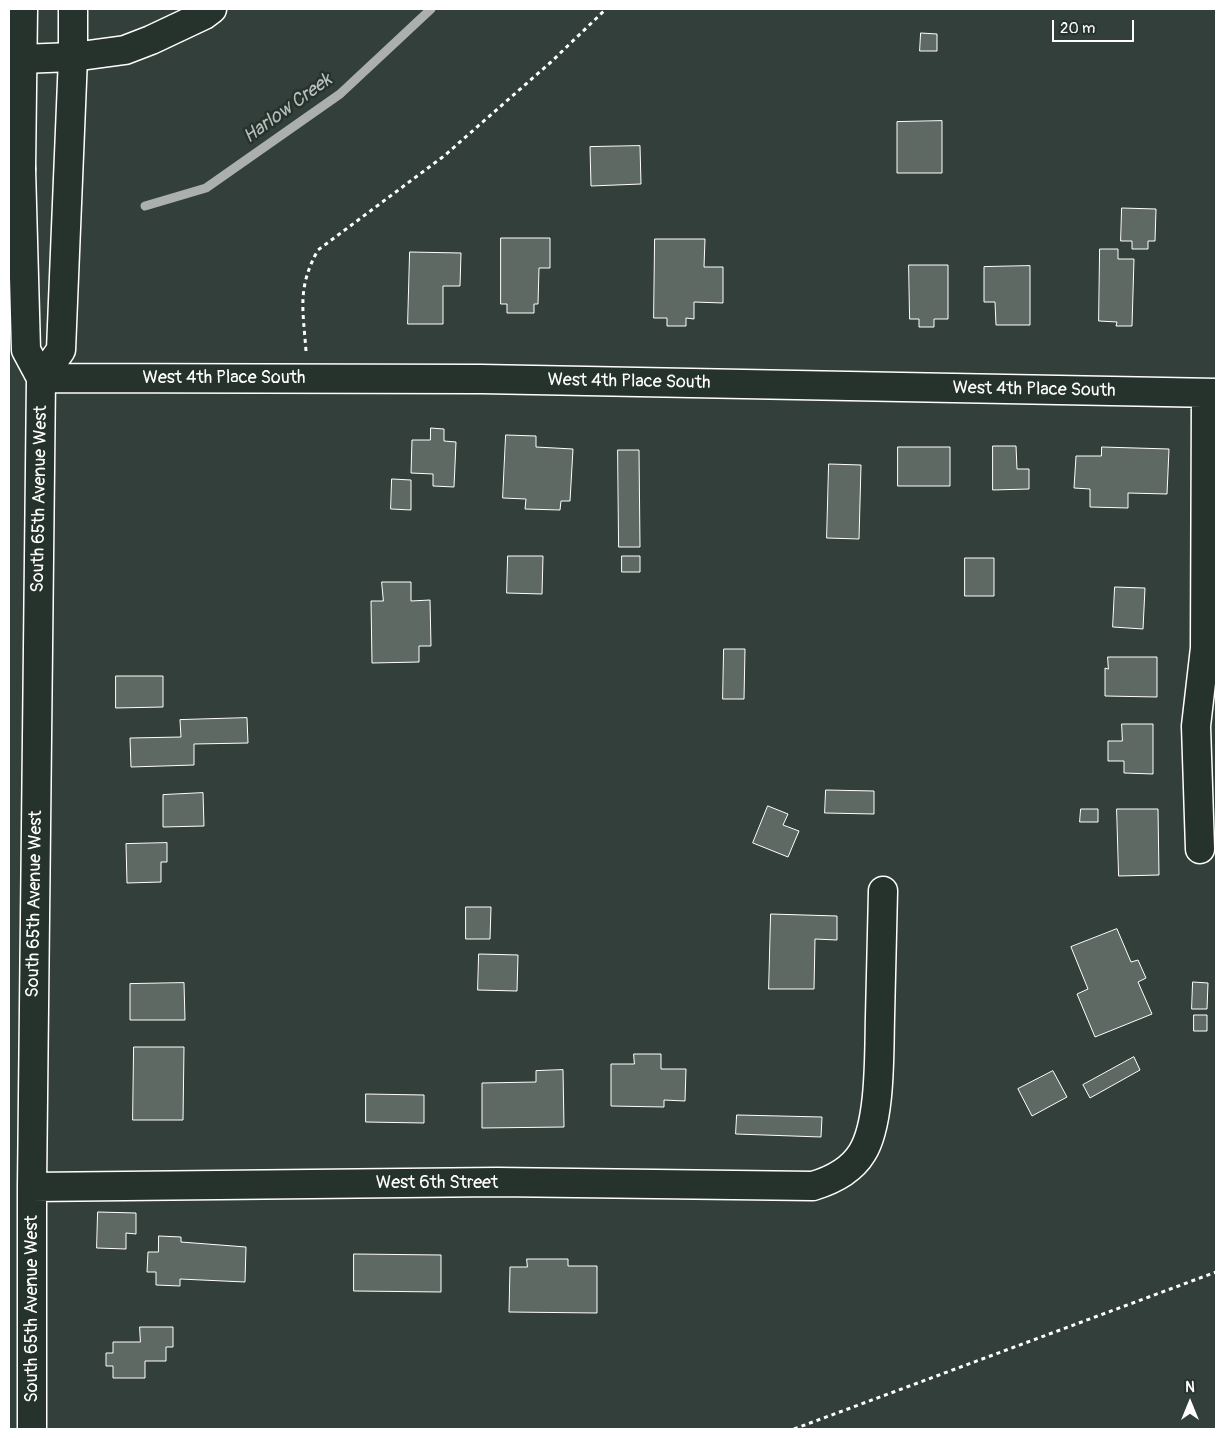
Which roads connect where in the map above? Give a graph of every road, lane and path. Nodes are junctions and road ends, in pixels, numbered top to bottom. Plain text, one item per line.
1 (23, 9) edge
2 (73, 9) edge
3 (212, 9) edge
4 (606, 9) edge
5 (73, 57) junction
6 (15, 60) edge
7 (15, 161) edge
8 (41, 378) junction
9 (307, 379) junction
10 (1211, 393) edge
11 (1200, 849) dead end
12 (883, 891) dead end
13 (32, 1187) junction
14 (1216, 1272) edge
15 (32, 1429) edge
16 (794, 1429) edge

1 - 6 main road, South 65th Avenue West
2 - 5 main road
3 - 5 main road
4 - 9 path
5 - 6 main road
5 - 8 main road
6 - 7 main road, South 65th Avenue West
7 - 8 main road, South 65th Avenue West
8 - 9 main road, West 4th Place South
8 - 13 main road, South 65th Avenue West
9 - 10 main road, West 4th Place South
10 - 11 main road
12 - 13 main road, West 6th Street
13 - 15 main road, South 65th Avenue West
14 - 16 path

